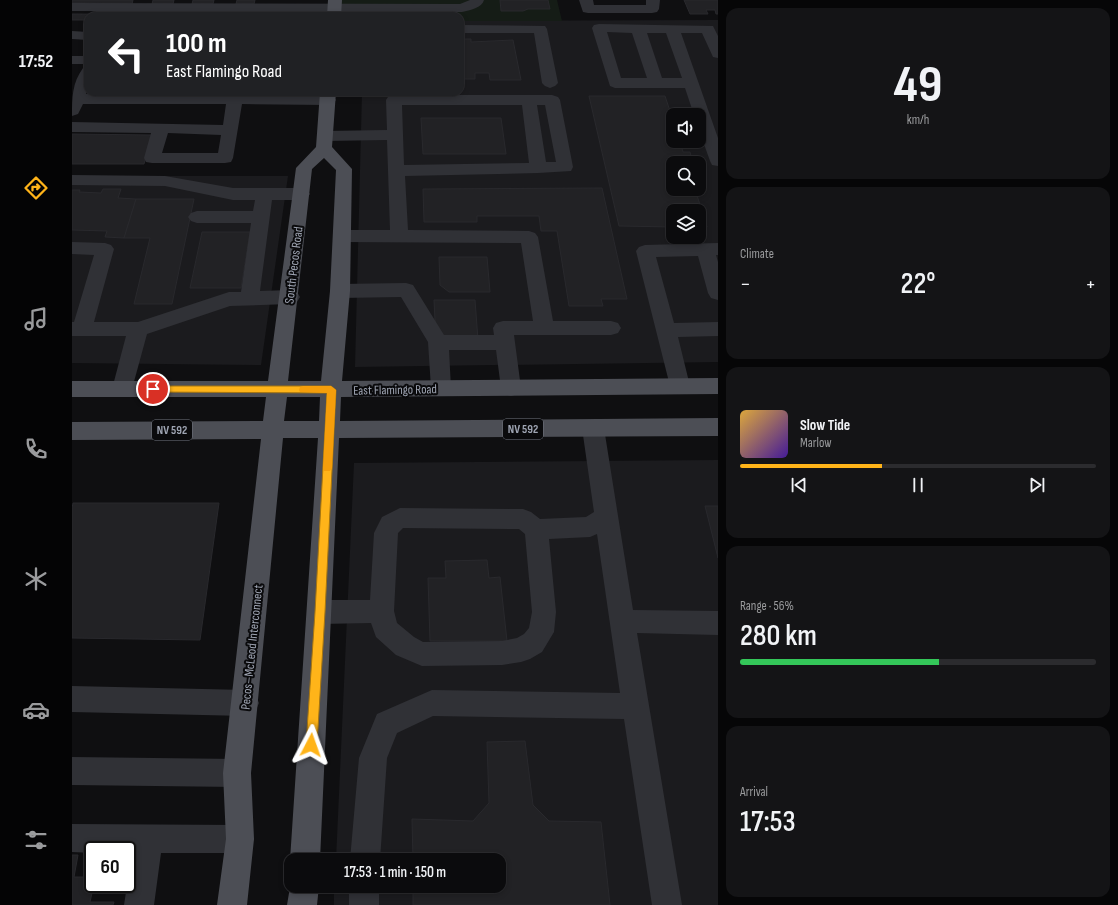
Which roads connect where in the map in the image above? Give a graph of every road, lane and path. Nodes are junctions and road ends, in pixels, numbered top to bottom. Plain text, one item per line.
1 (477, 0) edge
2 (586, 0) edge
3 (653, 0) edge
4 (224, 4) edge
5 (278, 4) edge
6 (393, 4) edge
7 (72, 7) edge
8 (334, 8) edge
9 (638, 28) junction
10 (464, 29) edge
11 (672, 29) junction
12 (72, 35) edge
13 (84, 36) edge
14 (718, 54) edge
15 (72, 60) edge
16 (84, 67) edge
17 (84, 79) edge
18 (550, 83) dead end
19 (656, 83) junction
20 (690, 83) junction
21 (236, 96) edge
22 (328, 96) edge
23 (529, 100) junction
24 (74, 105) edge
25 (72, 127) edge
26 (161, 128) junction
27 (230, 130) junction
28 (395, 134) junction
29 (325, 142) junction
30 (718, 159) edge
31 (538, 168) junction
32 (396, 171) junction
33 (72, 180) edge
34 (264, 194) junction
35 (301, 194) junction
36 (197, 217) dead end
37 (261, 217) junction
38 (342, 236) junction
39 (399, 236) junction
40 (72, 248) edge
41 (711, 250) edge
42 (340, 291) junction
43 (718, 293) edge
44 (290, 297) junction
45 (250, 298) junction
46 (544, 328) junction
47 (611, 328) dead end
48 (77, 329) edge
49 (138, 329) junction
50 (718, 329) edge
51 (666, 330) junction
52 (438, 342) junction
53 (504, 343) junction
54 (680, 386) junction
55 (718, 386) edge
56 (441, 388) junction
57 (511, 388) junction
58 (72, 389) edge
59 (122, 389) junction
60 (277, 390) junction
61 (331, 390) junction
62 (718, 427) edge
63 (593, 428) junction
64 (273, 429) junction
65 (329, 430) junction
66 (72, 431) edge
67 (606, 517) junction
68 (536, 529) junction
69 (382, 611) junction
70 (320, 612) junction
71 (622, 621) junction
72 (718, 623) edge
73 (72, 699) edge
74 (246, 703) junction
75 (635, 706) junction
76 (72, 771) edge
77 (237, 773) junction
78 (72, 838) edge
79 (149, 839) junction
80 (240, 839) junction
81 (305, 853) edge
82 (366, 853) edge
83 (303, 893) edge
84 (364, 893) edge
85 (139, 905) edge
86 (232, 905) edge
87 (302, 905) edge
88 (364, 905) edge
89 (667, 905) edge

1 - 6 lane
2 - 3 lane
4 - 5 lane
4 - 7 lane
5 - 8 lane
6 - 8 lane
9 - 11 lane
9 - 19 lane
9 - 19 lane
10 - 18 lane
11 - 14 lane
11 - 20 lane
12 - 13 lane
15 - 16 lane
17 - 24 lane
19 - 20 lane
20 - 30 lane
21 - 22 lane
21 - 24 lane
21 - 27 lane
22 - 29 main road
23 - 28 lane
23 - 31 lane
23 - 31 lane
25 - 26 lane
26 - 27 lane
26 - 27 lane
28 - 29 lane
28 - 32 lane
29 - 35 main road, South Pecos Road
29 - 38 main road
31 - 32 lane
32 - 39 lane
33 - 34 lane
34 - 35 lane
34 - 37 lane
35 - 44 main road, South Pecos Road
36 - 37 lane
37 - 45 lane
38 - 39 lane
38 - 42 main road
39 - 46 lane
40 - 48 lane
41 - 43 lane
41 - 51 lane
42 - 52 lane
42 - 61 main road
44 - 45 lane
44 - 60 main road, South Pecos Road
45 - 49 lane
46 - 47 lane
46 - 53 lane
48 - 49 lane
49 - 59 lane
50 - 51 lane
51 - 54 lane
52 - 53 lane
52 - 56 lane
53 - 57 lane
54 - 55 main road, East Flamingo Road
54 - 57 main road, East Flamingo Road
56 - 57 main road, East Flamingo Road
56 - 61 main road, East Flamingo Road
58 - 59 main road, East Flamingo Road
59 - 60 main road, East Flamingo Road
60 - 61 main road, East Flamingo Road
60 - 64 main road, Pecos–McLeod Interconnect
61 - 65 main road
62 - 63 main road, NV 592
63 - 65 main road, NV 592
63 - 67 lane
64 - 65 main road, NV 592
64 - 66 main road, NV 592
64 - 74 main road, Pecos–McLeod Interconnect
65 - 70 main road
67 - 68 lane
67 - 71 lane
68 - 69 lane
68 - 69 lane
69 - 70 lane
70 - 81 main road
71 - 72 lane
71 - 75 lane
73 - 74 lane
74 - 77 main road, Pecos–McLeod Interconnect
75 - 82 lane
75 - 89 lane
76 - 77 lane
77 - 80 main road, Pecos–McLeod Interconnect
78 - 79 lane
79 - 80 lane
79 - 85 lane
80 - 86 main road, Pecos–McLeod Interconnect
83 - 87 main road
84 - 88 lane

